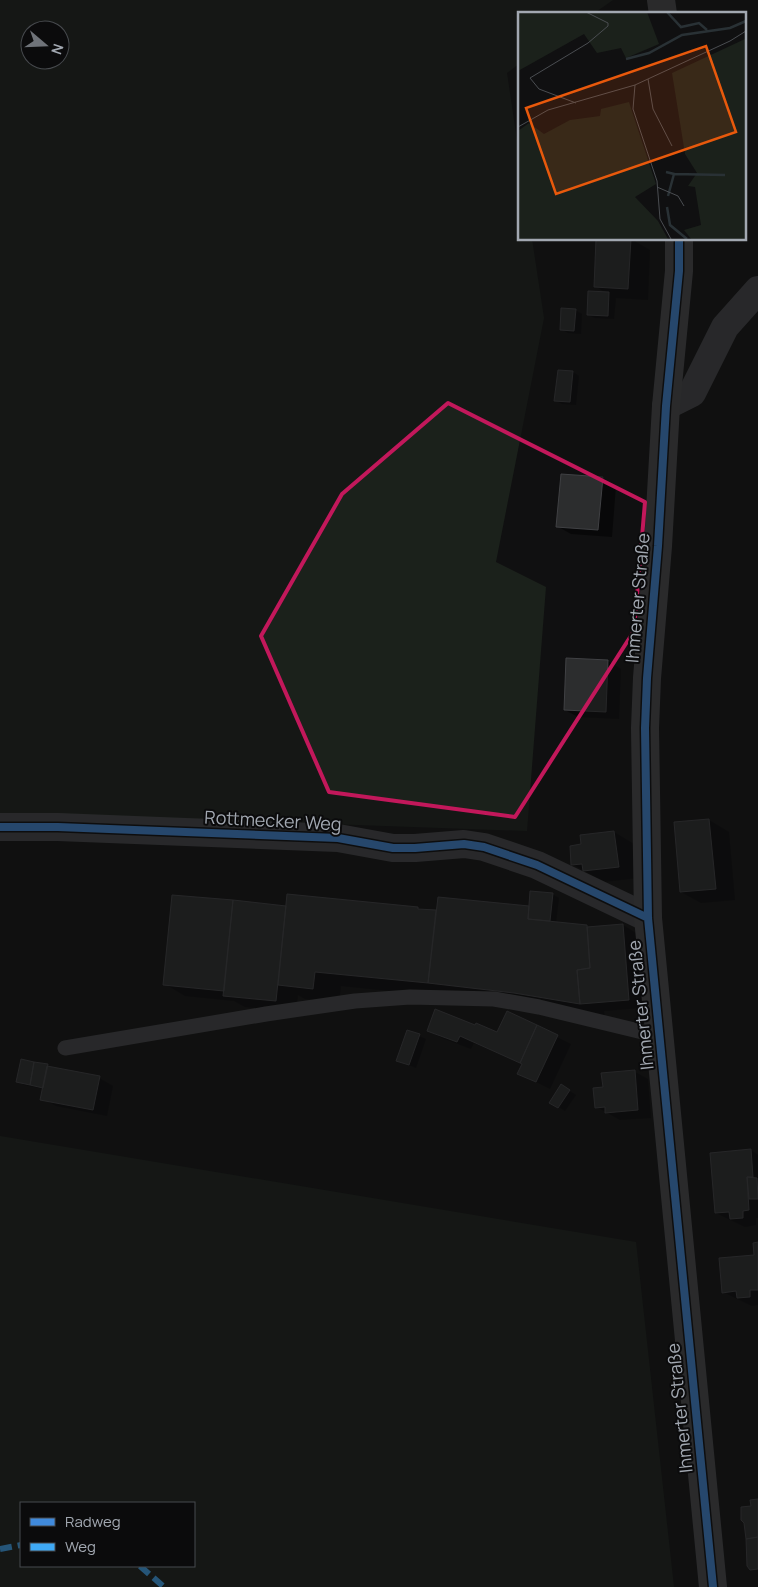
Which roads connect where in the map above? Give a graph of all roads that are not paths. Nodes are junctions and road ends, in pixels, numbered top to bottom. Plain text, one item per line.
1 (679, 240) edge
2 (758, 290) edge
3 (666, 406) junction
4 (0, 827) edge
5 (648, 918) junction
6 (659, 1036) junction
7 (65, 1048) dead end
8 (713, 1587) edge

1 - 3 main road, Ihmerter Straße
2 - 3 street
3 - 5 main road, Ihmerter Straße
4 - 5 street, Rottmecker Weg
5 - 6 main road, Ihmerter Straße
6 - 7 lane
6 - 8 main road, Ihmerter Straße

